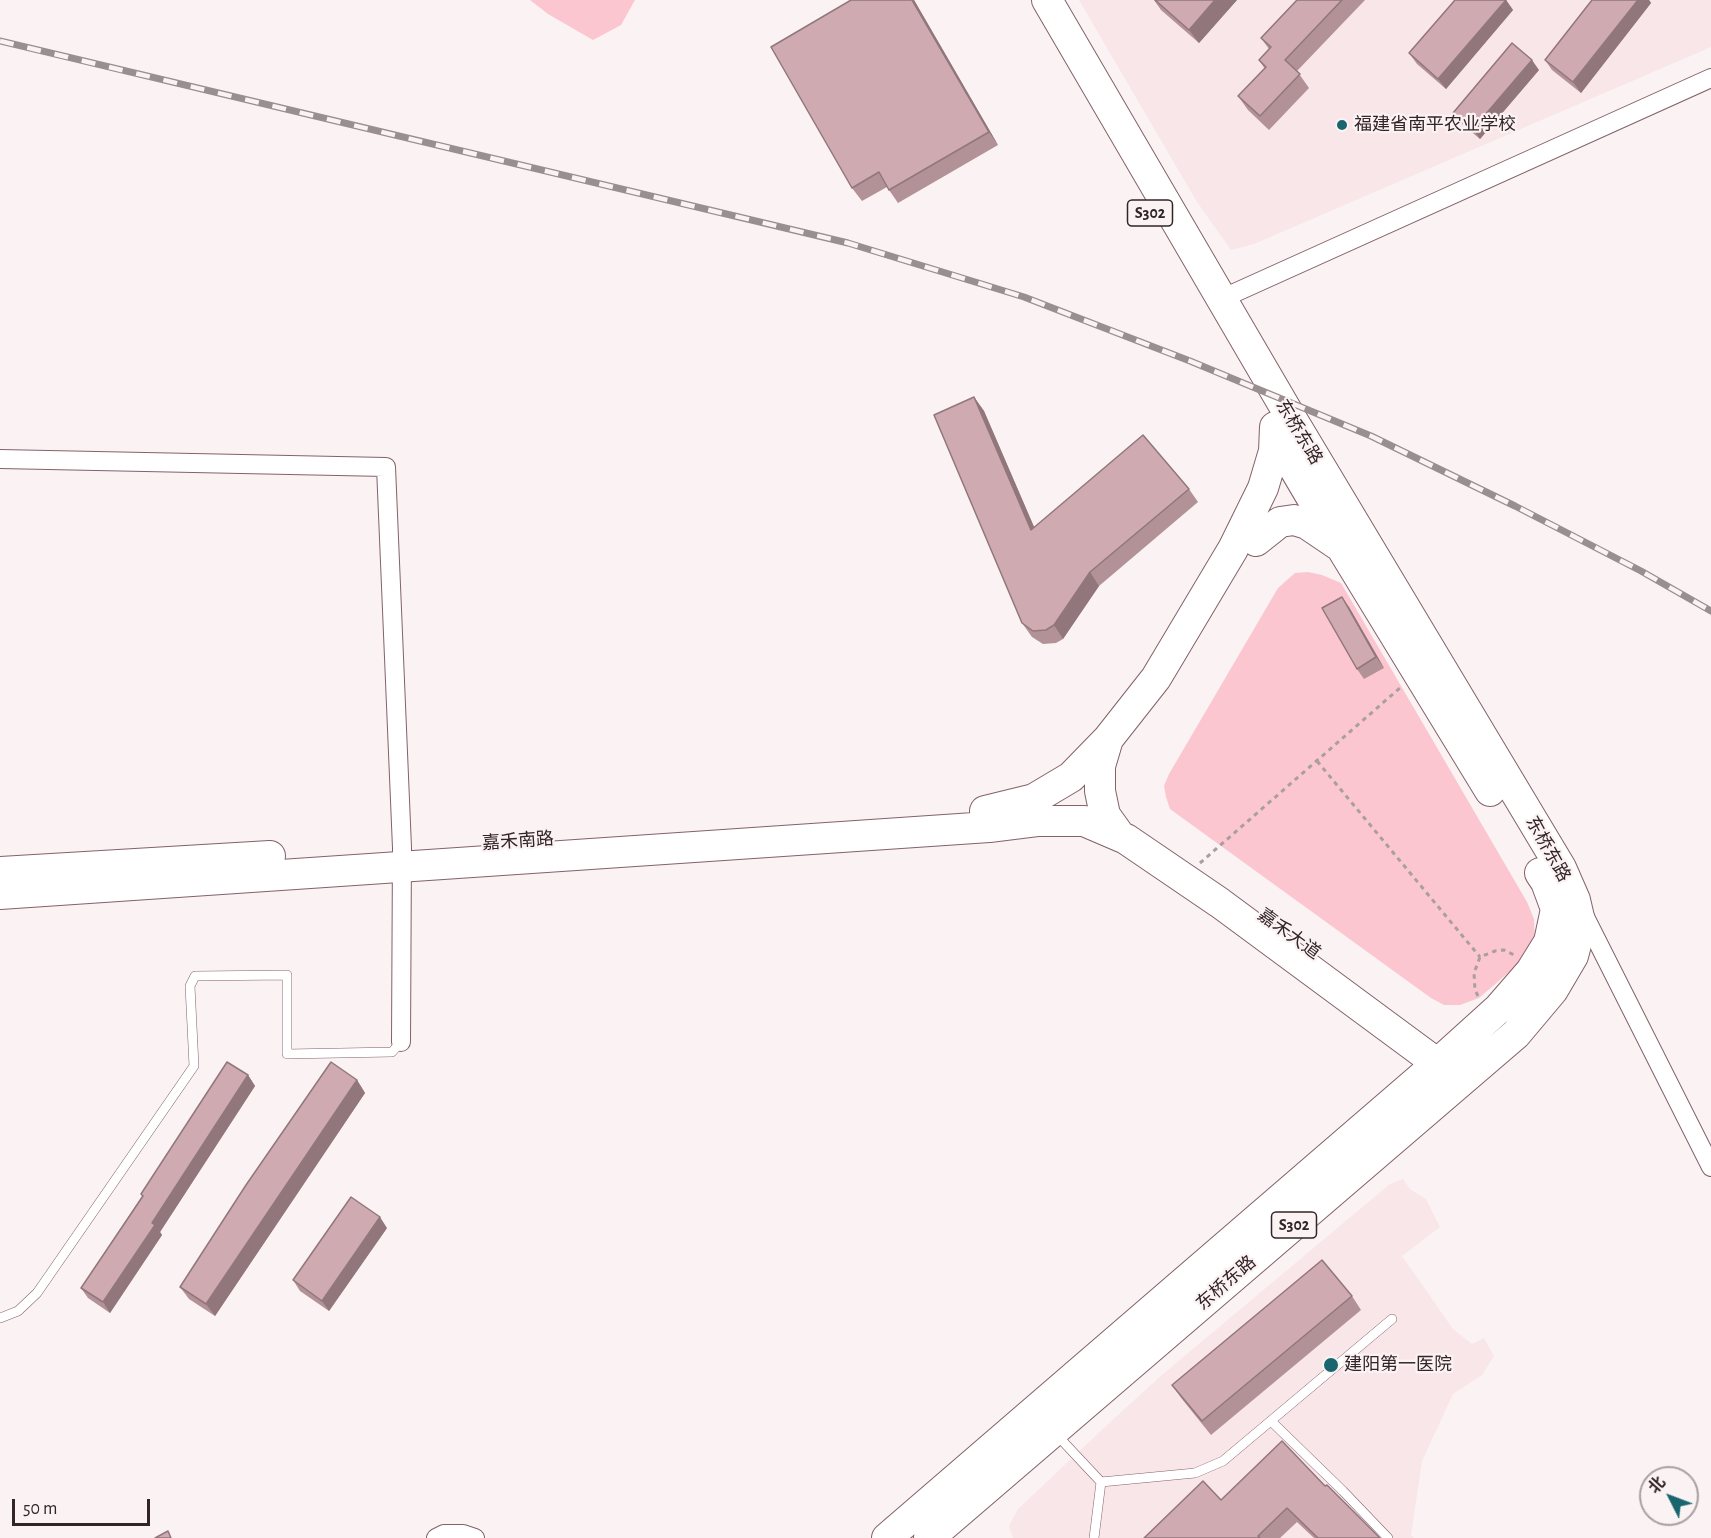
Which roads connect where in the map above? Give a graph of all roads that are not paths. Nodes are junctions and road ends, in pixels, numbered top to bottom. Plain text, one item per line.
1 (1025, 0) edge
2 (1047, 0) edge
3 (1711, 78) edge
4 (1221, 299) junction
5 (1282, 421) junction
6 (0, 459) edge
7 (1290, 461) junction
8 (1274, 504) junction
9 (1319, 509) junction
10 (1249, 535) junction
11 (1350, 540) junction
12 (1118, 742) junction
13 (1100, 775) junction
14 (1036, 810) junction
15 (1095, 813) junction
16 (995, 817) junction
17 (1126, 829) junction
18 (402, 858) junction
19 (1561, 868) junction
20 (0, 872) edge
21 (0, 894) edge
22 (400, 1042) joint
23 (1444, 1057) junction
24 (1468, 1075) junction
25 (1711, 1167) edge
26 (0, 1318) edge
27 (1392, 1319) dead end
28 (1272, 1422) junction
29 (1053, 1431) junction
30 (1101, 1482) junction
31 (436, 1538) edge
32 (475, 1538) edge
33 (887, 1538) edge
34 (929, 1538) edge
35 (1094, 1538) edge
36 (1388, 1538) edge

1 - 5 main road, 东桥东路 / S302
2 - 4 main road, 东桥东路 / S302
3 - 4 street
4 - 5 main road, 东桥东路 / S302
5 - 7 main road
5 - 10 main road
5 - 11 main road, 东桥东路
6 - 18 street
7 - 8 main road
7 - 9 main road
8 - 9 main road
8 - 10 main road
9 - 11 main road
10 - 11 main road
10 - 12 main road
11 - 19 main road, 东桥东路
11 - 23 main road, 东桥东路 / S302
12 - 13 main road
12 - 14 main road
12 - 17 main road
13 - 14 main road
13 - 15 main road
14 - 15 main road
14 - 16 main road, 嘉禾南路
15 - 16 main road
15 - 17 main road, 嘉禾大道
16 - 18 main road, 嘉禾南路
17 - 23 main road, 嘉禾大道
17 - 23 main road, 嘉禾大道
18 - 20 main road, 嘉禾南路
18 - 21 main road, 嘉禾南路
18 - 22 street
19 - 24 main road, 东桥东路 / S302
19 - 25 street
22 - 26 lane
23 - 24 main road, 嘉禾大道
23 - 33 main road, 东桥东路 / S302
24 - 29 main road, 东桥东路 / S302
27 - 28 lane
28 - 30 lane
28 - 36 lane
29 - 30 lane
29 - 34 main road, 东桥东路 / S302
30 - 35 lane
31 - 32 street

